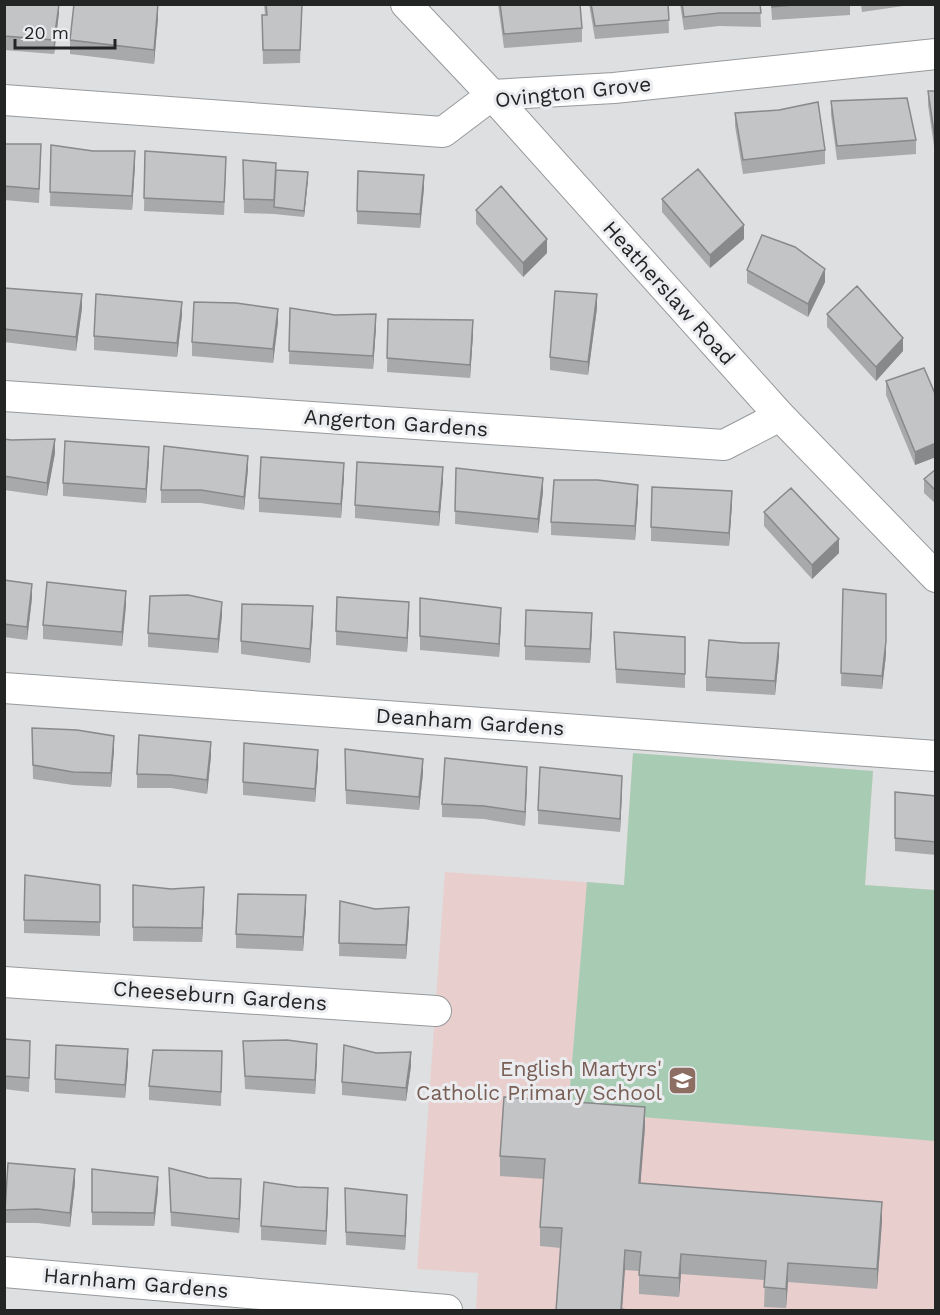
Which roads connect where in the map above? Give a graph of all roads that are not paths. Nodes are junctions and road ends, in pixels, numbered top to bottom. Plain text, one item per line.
1 (406, 4) edge
2 (936, 54) edge
3 (492, 95) junction
4 (4, 100) edge
5 (4, 396) edge
6 (780, 416) junction
7 (936, 578) edge
8 (4, 688) edge
9 (936, 756) edge
10 (4, 982) edge
11 (436, 1011) dead end
12 (4, 1272) edge
13 (447, 1311) edge

1 - 3 street, Heatherslaw Road
2 - 3 street, Ovington Grove
3 - 4 street, Ovington Grove
3 - 6 street, Heatherslaw Road
5 - 6 street, Angerton Gardens
6 - 7 street, Heatherslaw Road
8 - 9 street, Deanham Gardens
10 - 11 street, Cheeseburn Gardens
12 - 13 street, Harnham Gardens

